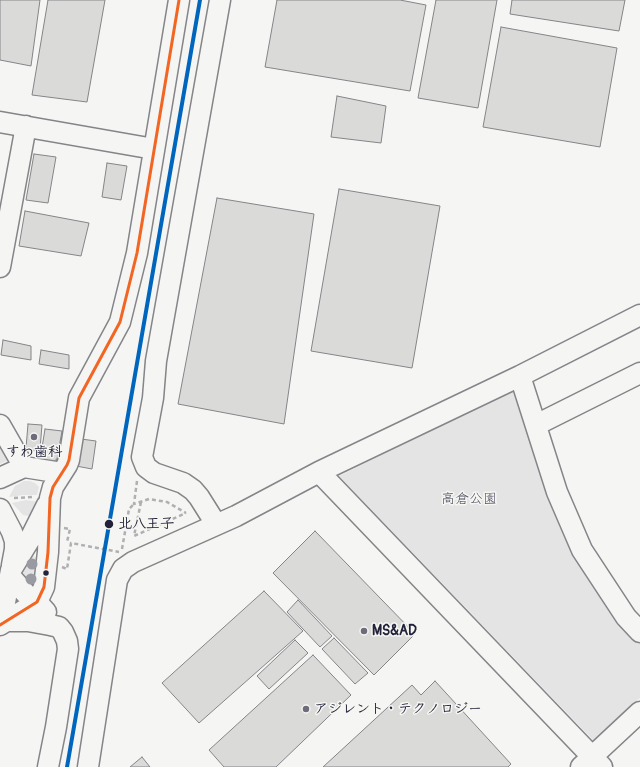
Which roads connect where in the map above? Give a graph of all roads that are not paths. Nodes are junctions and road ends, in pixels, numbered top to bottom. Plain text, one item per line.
1 (179, 0) edge
2 (220, 0) edge
3 (0, 122) edge
4 (26, 126) junction
5 (154, 149) junction
6 (0, 267) edge
7 (640, 315) edge
8 (640, 373) edge
9 (520, 376) junction
10 (0, 425) edge
11 (536, 425) junction
12 (24, 467) junction
13 (319, 472) junction
14 (62, 473) junction
15 (0, 478) edge
16 (45, 497) junction
17 (5, 506) edge
18 (216, 524) junction
19 (30, 539) junction
20 (48, 552) junction
21 (11, 573) junction
22 (37, 602) junction
23 (3, 623) edge
24 (59, 627) junction
25 (640, 632) edge
26 (640, 712) edge
27 (592, 764) edge
28 (48, 767) edge
29 (88, 767) edge

1 - 5 street
2 - 18 street
3 - 4 street
4 - 5 street
4 - 6 street
5 - 14 street
7 - 9 street
8 - 11 street
9 - 11 street
9 - 13 street
10 - 12 street
11 - 25 street
12 - 14 street
12 - 15 street
13 - 18 street
13 - 27 street
14 - 16 street
16 - 19 street
16 - 20 street
17 - 19 street
17 - 21 street
18 - 29 street
19 - 20 street
19 - 21 street
20 - 22 street
21 - 22 street
21 - 23 street
22 - 23 street
22 - 24 street
23 - 24 street
24 - 28 street
26 - 27 street

